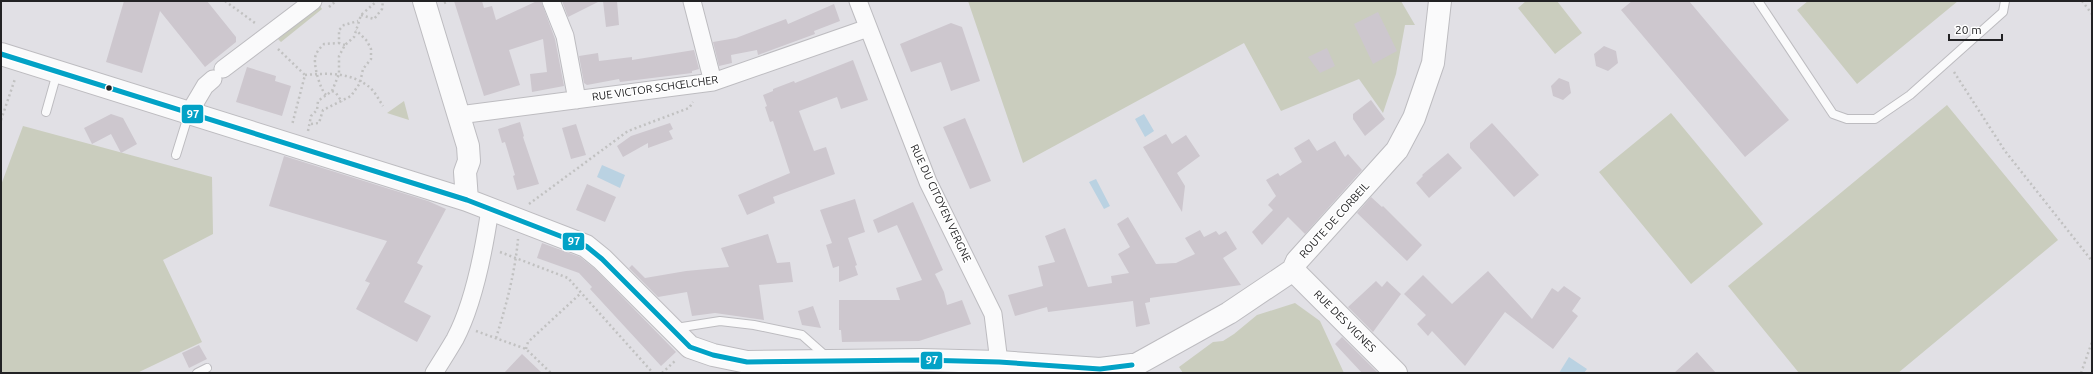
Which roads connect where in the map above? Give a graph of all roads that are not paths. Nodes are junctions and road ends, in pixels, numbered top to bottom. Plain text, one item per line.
1 (313, 1) edge
2 (424, 1) edge
3 (551, 1) edge
4 (692, 1) edge
5 (858, 1) edge
6 (1440, 1) edge
7 (1758, 1) edge
8 (2005, 1) edge
9 (868, 28) junction
10 (11, 57) edge
11 (57, 72) junction
12 (713, 82) junction
13 (577, 100) junction
14 (46, 112) dead end
15 (189, 113) junction
16 (459, 115) junction
17 (176, 155) dead end
18 (467, 200) junction
19 (490, 209) junction
20 (1293, 270) junction
21 (672, 329) junction
22 (831, 361) junction
23 (999, 362) junction
24 (714, 364) edge
25 (207, 368) dead end
26 (1126, 369) edge
27 (197, 373) edge
28 (434, 373) edge
29 (1396, 373) edge

1 - 15 street
2 - 16 street
3 - 13 street
4 - 12 street
5 - 9 street, RUE DU CITOYEN VERGNE
6 - 20 street, ROUTE DE CORBEIL
7 - 8 lane
9 - 12 street, RUE VICTOR SCHŒLCHER
9 - 23 street, RUE DU CITOYEN VERGNE
10 - 11 street
11 - 14 lane
11 - 15 street
12 - 13 street, RUE VICTOR SCHŒLCHER
13 - 16 street, RUE VICTOR SCHŒLCHER
15 - 17 lane
15 - 18 street
16 - 18 street
18 - 19 street
19 - 21 street
19 - 28 street
20 - 26 street, ROUTE DE CORBEIL
20 - 29 street, RUE DES VIGNES
21 - 22 lane
21 - 24 street
22 - 23 street
22 - 24 street
23 - 26 street
25 - 27 lane

